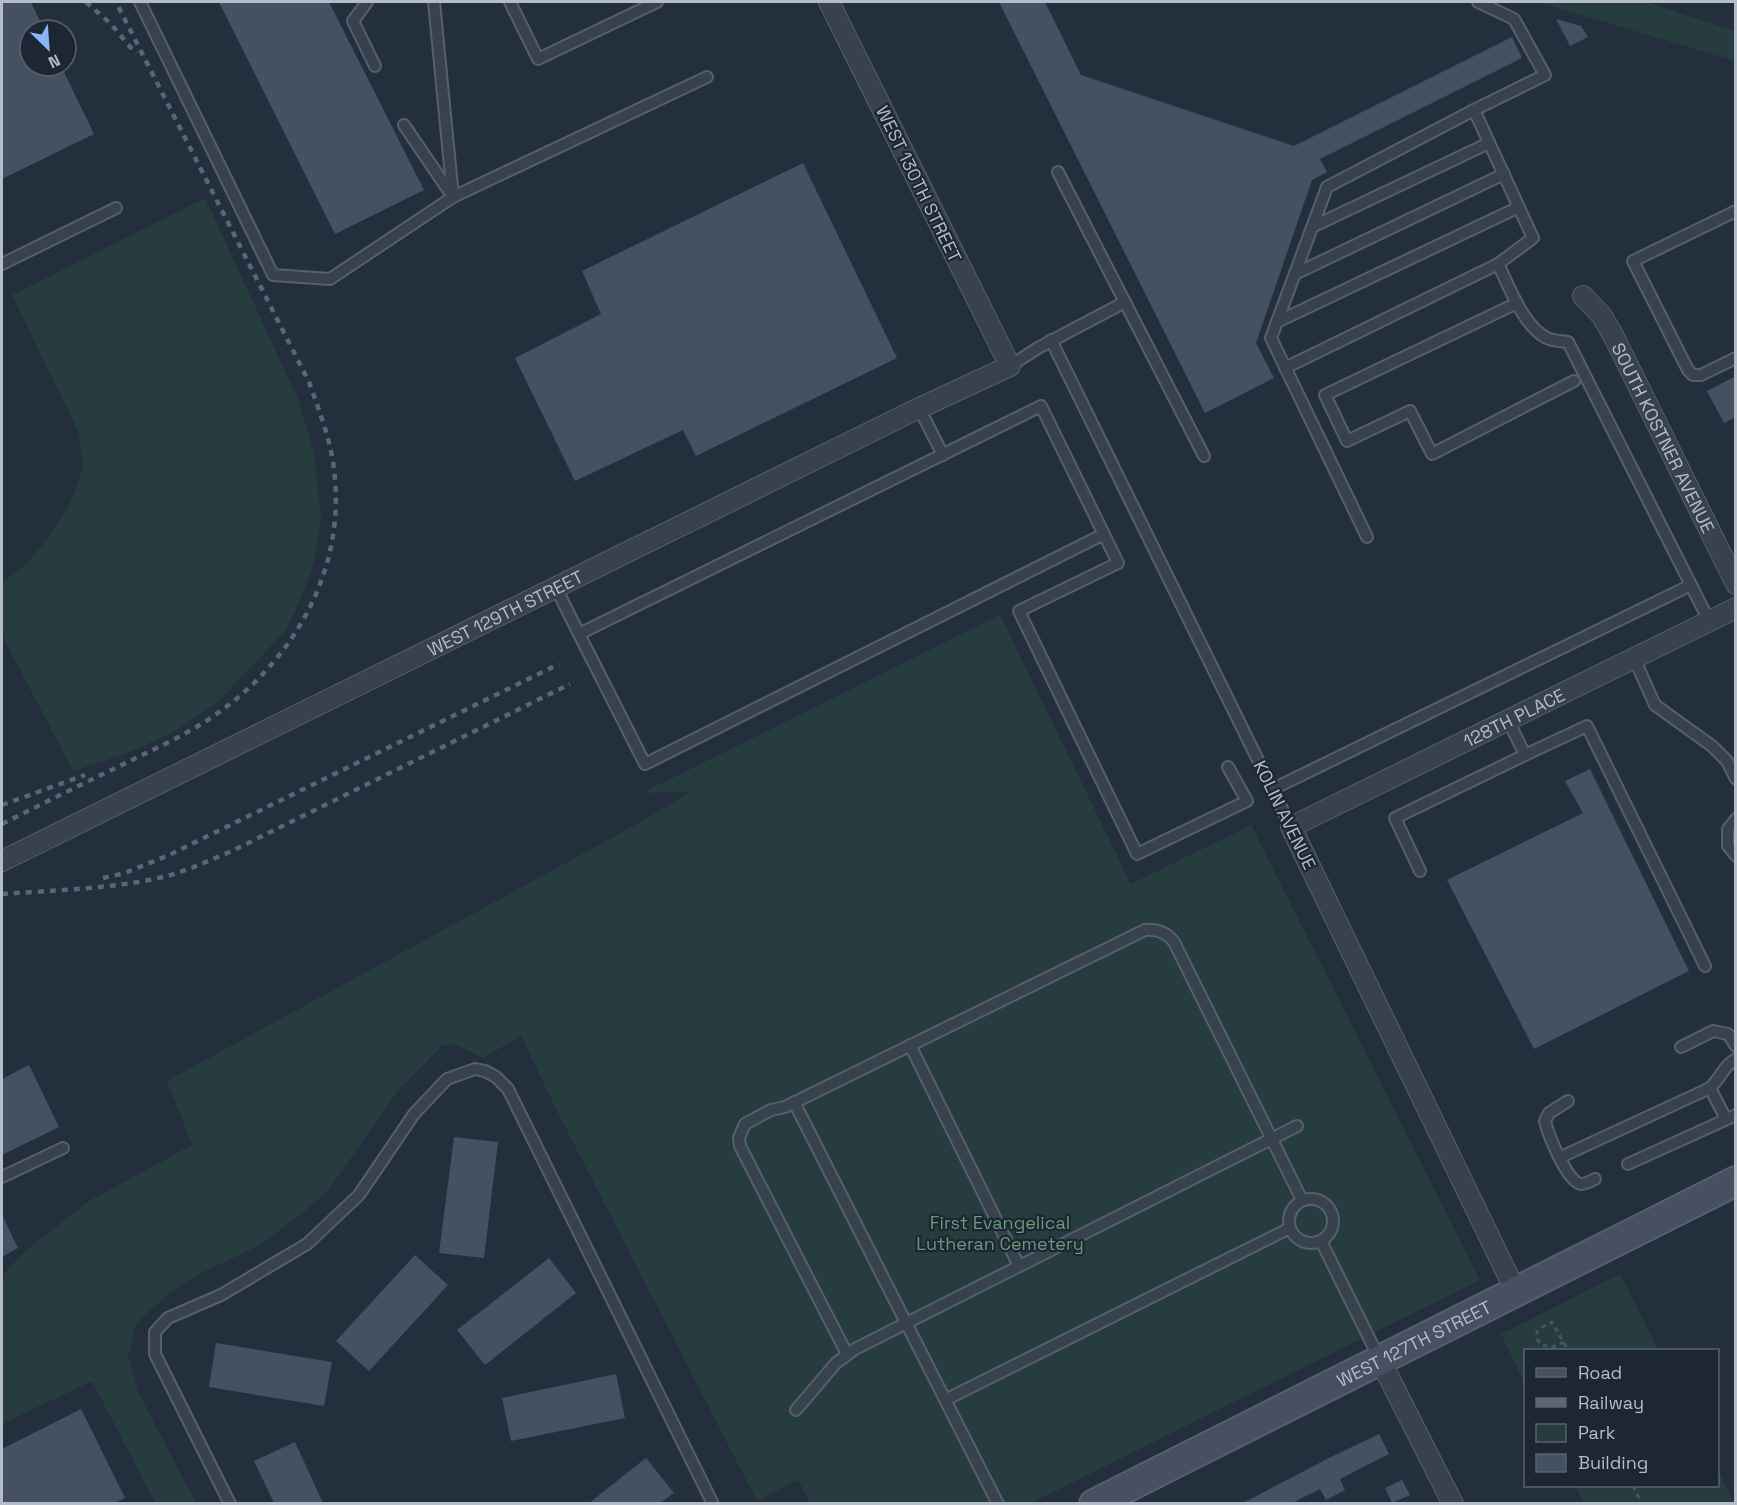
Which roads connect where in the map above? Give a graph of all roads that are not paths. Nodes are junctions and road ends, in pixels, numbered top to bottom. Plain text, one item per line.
1 (140, 2) edge
2 (367, 2) edge
3 (434, 2) edge
4 (510, 2) edge
5 (657, 2) edge
6 (829, 2) edge
7 (1478, 2) edge
8 (375, 66) dead end
9 (707, 77) dead end
10 (1474, 110) junction
11 (404, 125) dead end
12 (1489, 143) junction
13 (1058, 172) dead end
14 (1504, 174) junction
15 (453, 197) junction
16 (1519, 207) junction
17 (116, 208) dead end
18 (1736, 211) edge
19 (1312, 227) junction
20 (2, 264) edge
21 (1498, 264) junction
22 (1295, 274) junction
23 (1583, 296) dead end
24 (1125, 302) junction
25 (1517, 303) junction
26 (1277, 322) junction
27 (1051, 340) junction
28 (1736, 358) edge
29 (1010, 366) junction
30 (1285, 368) junction
31 (1574, 381) dead end
32 (919, 408) junction
33 (943, 455) junction
34 (1204, 456) dead end
35 (1104, 534) junction
36 (1367, 537) dead end
37 (1736, 584) edge
38 (1692, 585) junction
39 (556, 588) junction
40 (1736, 608) edge
41 (1709, 621) junction
42 (579, 634) junction
43 (1634, 658) junction
44 (1508, 720) junction
45 (1525, 755) junction
46 (1228, 767) dead end
47 (1736, 779) edge
48 (1273, 789) junction
49 (1736, 819) edge
50 (1291, 827) junction
51 (1736, 855) edge
52 (2, 861) edge
53 (1420, 871) dead end
54 (1705, 966) dead end
55 (910, 1045) junction
56 (1736, 1046) edge
57 (1681, 1047) dead end
58 (1736, 1059) edge
59 (1710, 1088) junction
60 (1568, 1101) dead end
61 (794, 1102) junction
62 (1731, 1117) edge
63 (1297, 1126) dead end
64 (1272, 1138) junction
65 (63, 1148) dead end
66 (1561, 1157) junction
67 (1628, 1164) dead end
68 (2, 1177) edge
69 (1595, 1179) dead end
70 (1736, 1181) edge
71 (1302, 1200) junction
72 (1290, 1228) junction
73 (1322, 1241) junction
74 (1018, 1266) junction
75 (1516, 1292) junction
76 (907, 1322) junction
77 (847, 1354) junction
78 (1380, 1360) junction
79 (947, 1399) junction
80 (796, 1410) dead end
81 (1124, 1497) edge
82 (230, 1503) edge
83 (713, 1503) edge
84 (998, 1503) edge
85 (1094, 1503) edge
86 (1453, 1503) edge

1 - 15 lane
2 - 8 lane
3 - 15 lane
4 - 5 lane
6 - 29 street, WEST 130TH STREET
7 - 10 lane
9 - 15 lane
10 - 12 lane
10 - 19 lane
11 - 15 lane
12 - 14 lane
12 - 19 lane
13 - 24 lane
14 - 16 lane
14 - 22 lane
16 - 21 lane
16 - 26 lane
17 - 20 lane
18 - 28 lane
19 - 22 lane
21 - 25 lane
21 - 30 lane
22 - 26 lane
23 - 37 street, SOUTH KOSTNER AVENUE
24 - 27 lane
24 - 34 lane
25 - 31 lane
25 - 38 lane
26 - 30 lane
27 - 29 lane
27 - 48 lane, KOLIN AVENUE
29 - 32 street, WEST 129TH STREET
30 - 36 lane
32 - 33 lane
32 - 39 street, WEST 129TH STREET
33 - 35 lane
33 - 42 lane
35 - 42 lane
35 - 46 lane
38 - 41 lane
38 - 48 lane
39 - 42 lane
39 - 52 street, WEST 129TH STREET
40 - 41 street, 128TH PLACE
41 - 43 street, 128TH PLACE
43 - 44 street, 128TH PLACE
43 - 47 lane
44 - 45 lane
44 - 50 street, 128TH PLACE
45 - 53 lane
45 - 54 lane
48 - 50 lane, KOLIN AVENUE
49 - 51 lane
50 - 75 street, KOLIN AVENUE
55 - 61 lane
55 - 64 lane
55 - 74 lane
56 - 57 lane
58 - 59 lane
59 - 62 lane
59 - 66 lane
60 - 66 lane
61 - 76 lane
61 - 77 lane
62 - 67 lane
63 - 64 lane
64 - 71 lane
64 - 74 lane
65 - 68 lane
66 - 69 lane
70 - 75 main road, WEST 127TH STREET
71 - 72 lane
71 - 73 lane
72 - 73 lane
72 - 79 lane
73 - 78 lane
74 - 76 lane
75 - 78 main road, WEST 127TH STREET
76 - 77 lane
76 - 79 lane
77 - 80 lane
78 - 81 main road, WEST 127TH STREET
78 - 86 street
79 - 84 lane
81 - 85 main road, WEST 127TH STREET
82 - 83 lane

